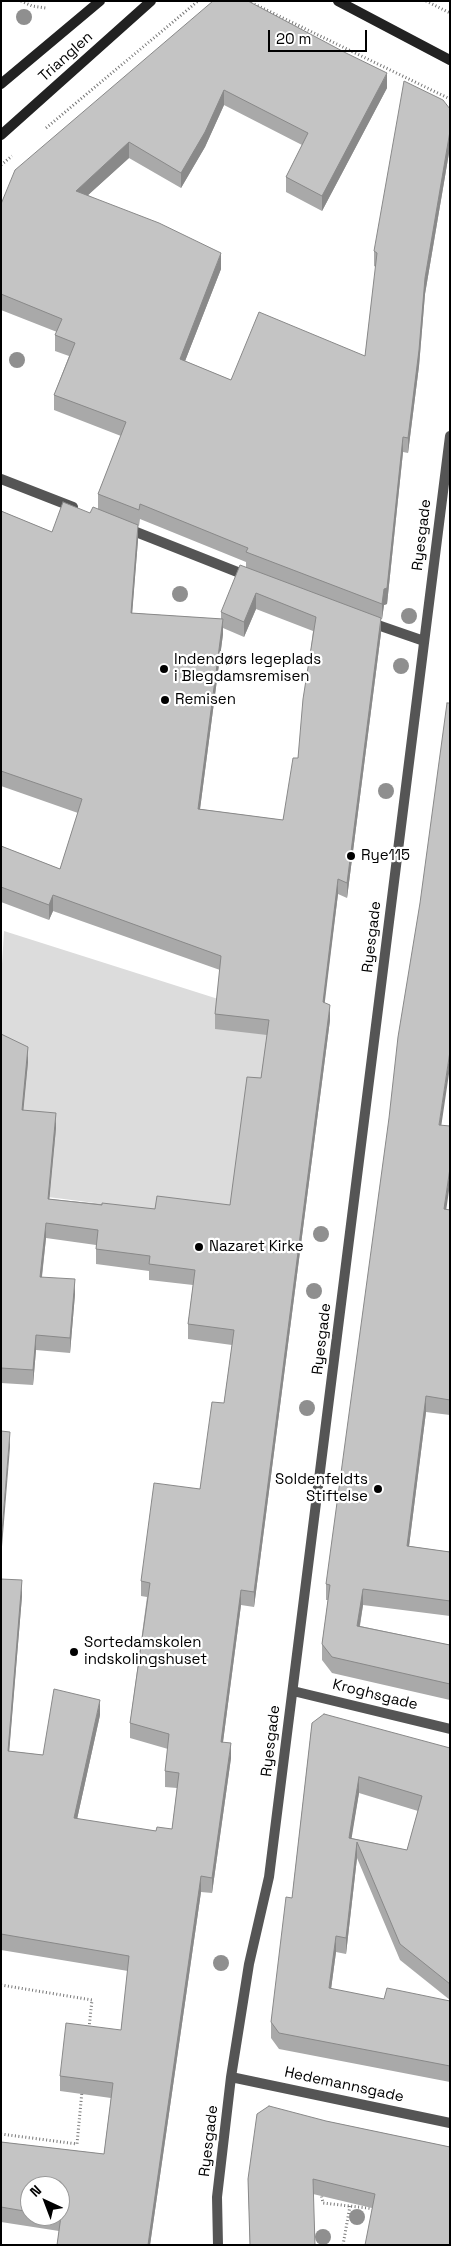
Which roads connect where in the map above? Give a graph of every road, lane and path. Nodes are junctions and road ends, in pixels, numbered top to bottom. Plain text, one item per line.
1 (21, 1) edge
2 (100, 1) edge
3 (151, 1) edge
4 (198, 1) edge
5 (248, 1) edge
6 (338, 1) edge
7 (426, 1) edge
8 (46, 8) dead end
9 (450, 13) edge
10 (450, 60) edge
11 (1, 84) edge
12 (450, 99) edge
13 (39, 134) dead end
14 (1, 135) edge
15 (16, 152) dead end
16 (1, 165) edge
17 (449, 441) edge
18 (448, 463) edge
19 (1, 479) edge
20 (83, 511) edge
21 (120, 526) edge
22 (256, 580) edge
23 (356, 617) edge
24 (424, 641) junction
25 (293, 1691) junction
26 (450, 1729) edge
27 (1, 1985) edge
28 (89, 2029) edge
29 (231, 2077) junction
30 (83, 2086) edge
31 (450, 2123) edge
32 (1, 2134) edge
33 (319, 2184) edge
34 (350, 2206) junction
35 (377, 2209) edge
36 (218, 2245) edge
37 (344, 2245) edge

1 - 8 path
2 - 11 street, Trianglen
3 - 14 street, Trianglen
4 - 13 path
5 - 12 path
6 - 10 street
7 - 9 path
15 - 16 path
17 - 18 street, Ryesgade
18 - 24 street, Ryesgade
19 - 20 street
21 - 22 street
23 - 24 street
24 - 25 street, Ryesgade
25 - 26 street, Kroghsgade
25 - 29 street, Ryesgade
27 - 28 path
29 - 31 street, Hedemannsgade
29 - 36 street, Ryesgade
30 - 32 path
33 - 34 path
34 - 35 path
34 - 37 path

